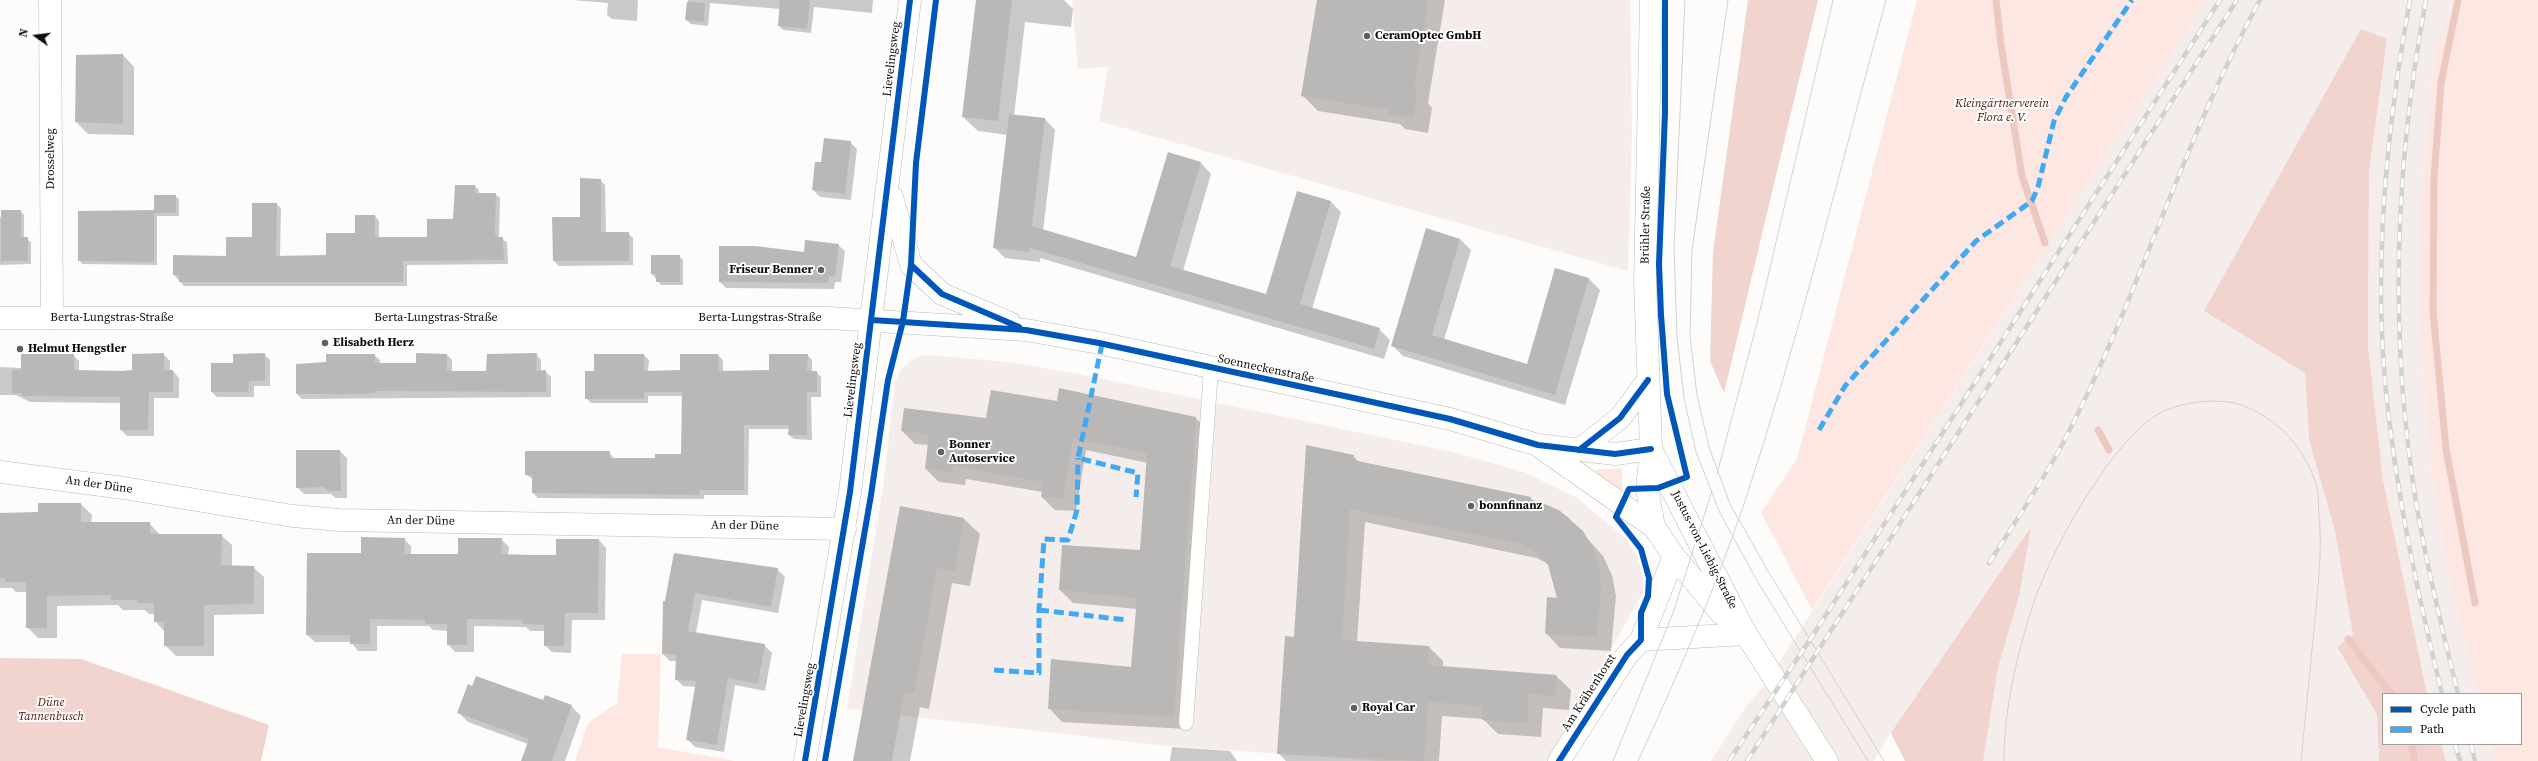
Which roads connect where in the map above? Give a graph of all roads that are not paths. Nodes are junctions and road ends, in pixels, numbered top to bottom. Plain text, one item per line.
1 (50, 0) edge
2 (910, 0) edge
3 (1651, 0) edge
4 (888, 181) junction
5 (0, 318) edge
6 (52, 318) junction
7 (872, 320) junction
8 (1026, 330) junction
9 (1211, 369) junction
10 (1648, 380) junction
11 (1538, 445) junction
12 (1651, 449) junction
13 (1579, 450) junction
14 (0, 472) edge
15 (1654, 527) junction
16 (845, 529) junction
17 (1674, 556) junction
18 (1746, 634) junction
19 (1641, 640) junction
20 (1186, 723) dead end
21 (805, 761) edge
22 (1559, 761) edge
23 (1827, 761) edge

1 - 6 street, Drosselweg
2 - 4 street, Lievelingsweg
3 - 10 street, Brühler Straße
4 - 7 street, Lievelingsweg
4 - 8 street
5 - 6 street, Berta-Lungstras-Straße
6 - 7 street, Berta-Lungstras-Straße
7 - 8 street, Soenneckenstraße
7 - 16 street, Lievelingsweg
8 - 9 street, Soenneckenstraße
9 - 11 street, Soenneckenstraße
9 - 20 lane
10 - 12 street, Brühler Straße
10 - 13 street
11 - 13 street, Soenneckenstraße
11 - 15 street
12 - 13 street, Soenneckenstraße
12 - 15 street, Justus-von-Liebig-Straße
12 - 18 street, Justus-von-Liebig-Straße
14 - 16 street, An der Düne
15 - 17 street, Justus-von-Liebig-Straße
16 - 21 street, Lievelingsweg
17 - 18 street, Justus-von-Liebig-Straße
17 - 19 street, Am Krähenhorst
18 - 19 street
18 - 23 street, Justus-von-Liebig-Straße
19 - 22 street, Am Krähenhorst

